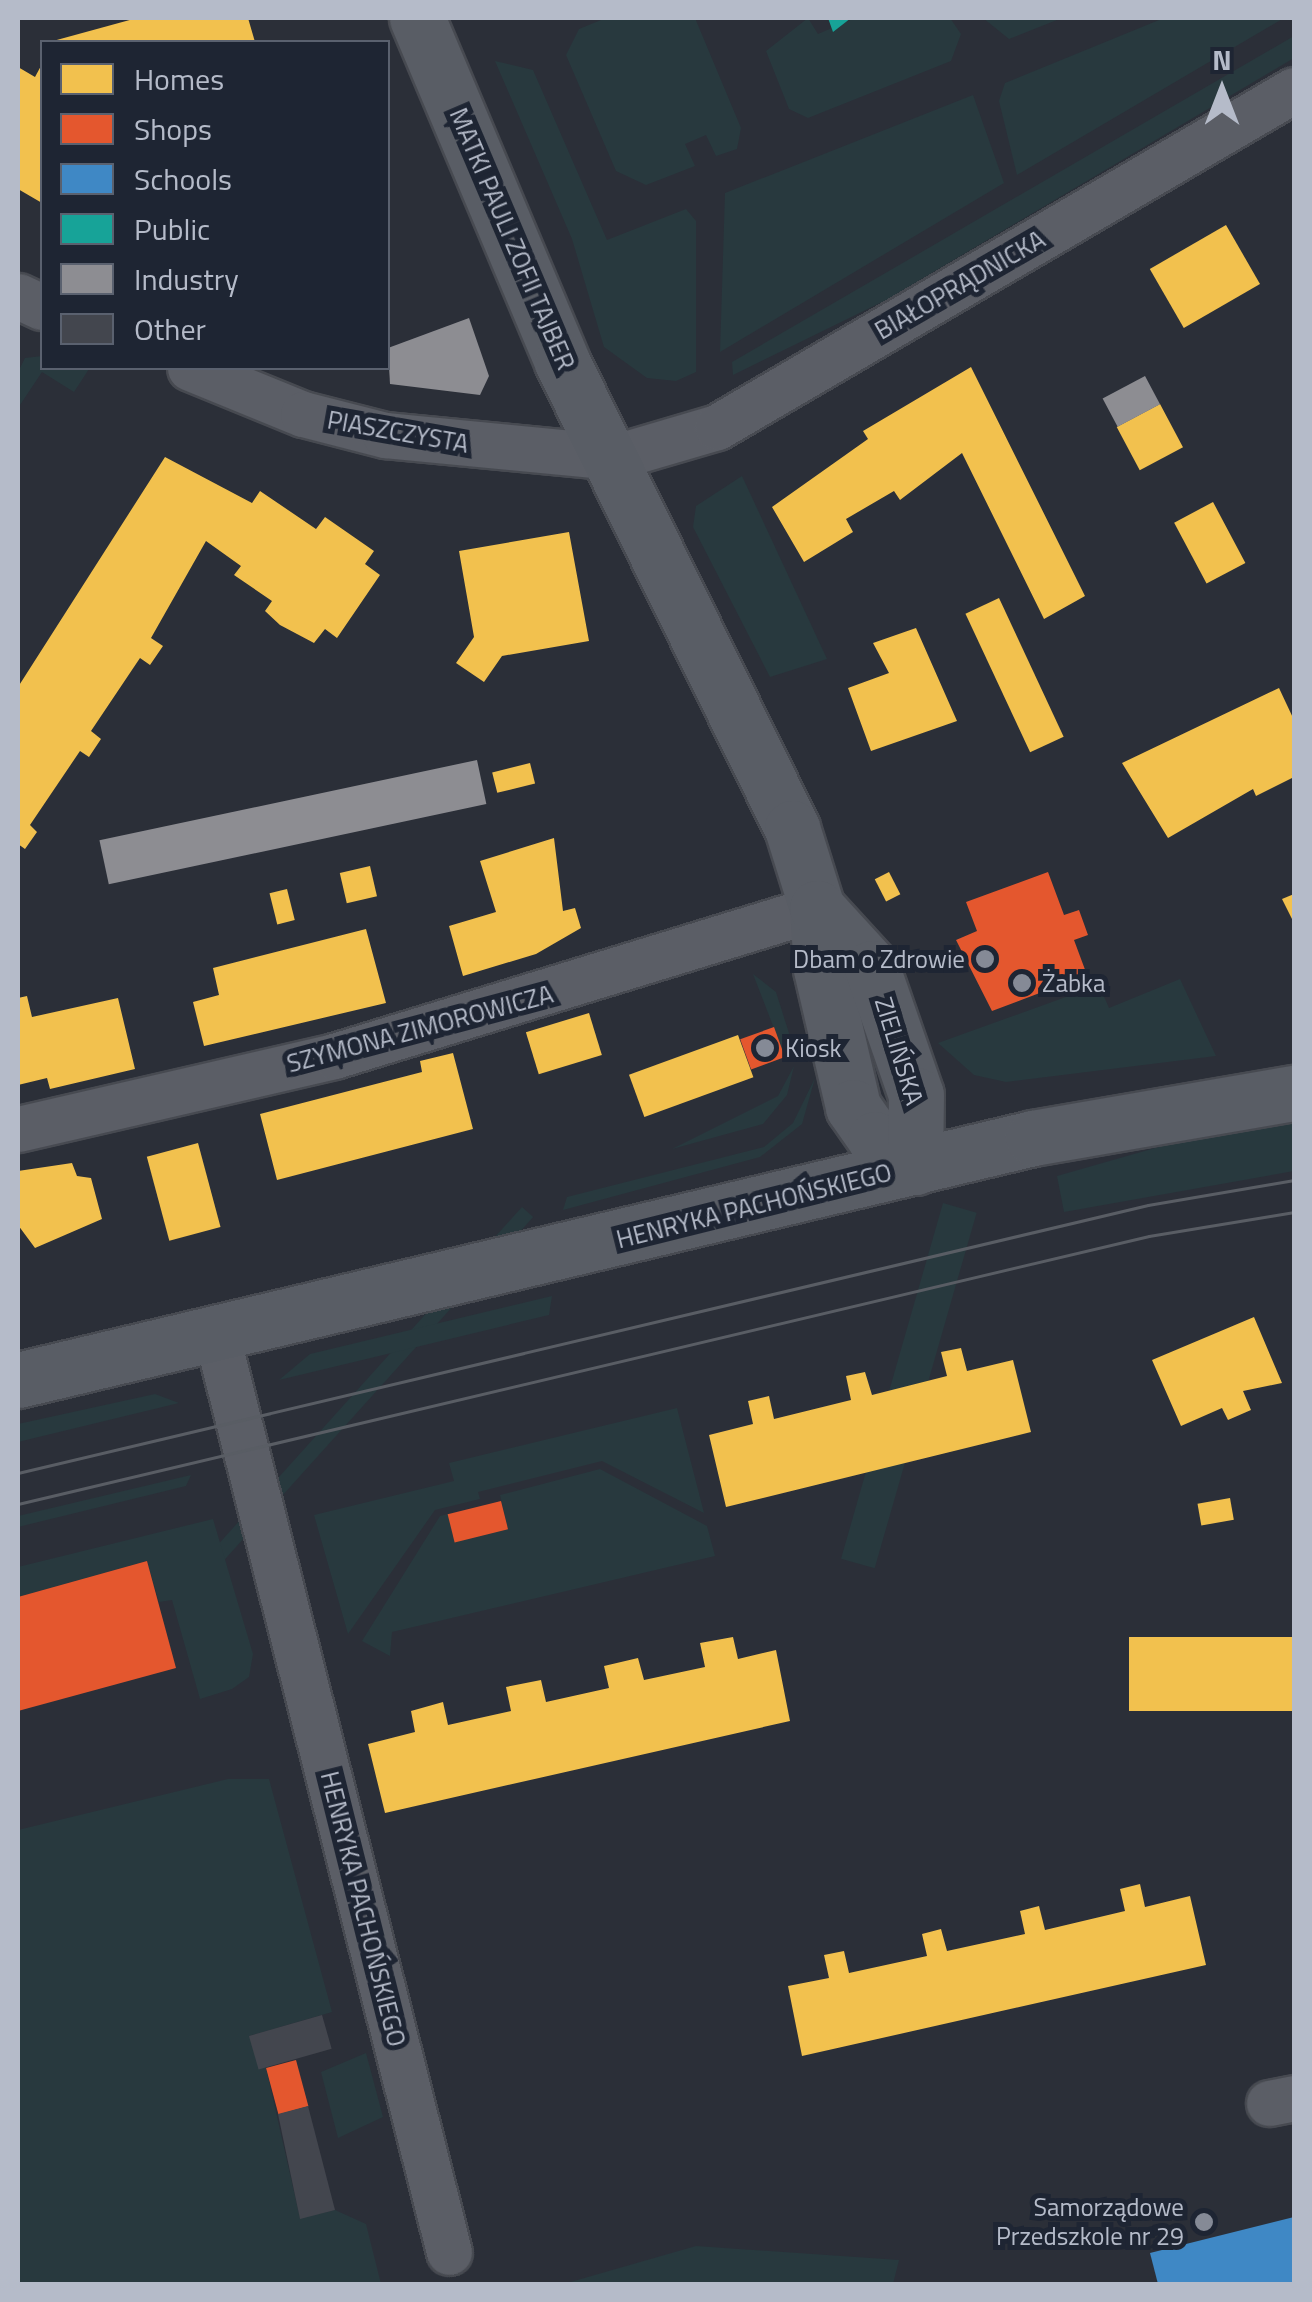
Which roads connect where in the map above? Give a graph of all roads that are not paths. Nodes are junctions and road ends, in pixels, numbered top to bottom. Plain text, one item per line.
1 (418, 18) edge
2 (1294, 90) edge
3 (195, 370) edge
4 (615, 457) junction
5 (817, 908) junction
6 (1294, 1094) edge
7 (18, 1129) edge
8 (914, 1167) junction
9 (216, 1333) junction
10 (18, 1380) edge
11 (450, 2252) dead end

1 - 4 street, MATKI PAULI ZOFII TAJBER
2 - 4 street, BIAŁOPRĄDNICKA
3 - 4 street, PIASZCZYSTA
4 - 5 street
5 - 7 street, SZYMONA ZIMOROWICZA
5 - 8 street
6 - 8 street, HENRYKA PACHOŃSKIEGO
8 - 9 street, HENRYKA PACHOŃSKIEGO
9 - 10 street, HENRYKA PACHOŃSKIEGO
9 - 11 street, HENRYKA PACHOŃSKIEGO

